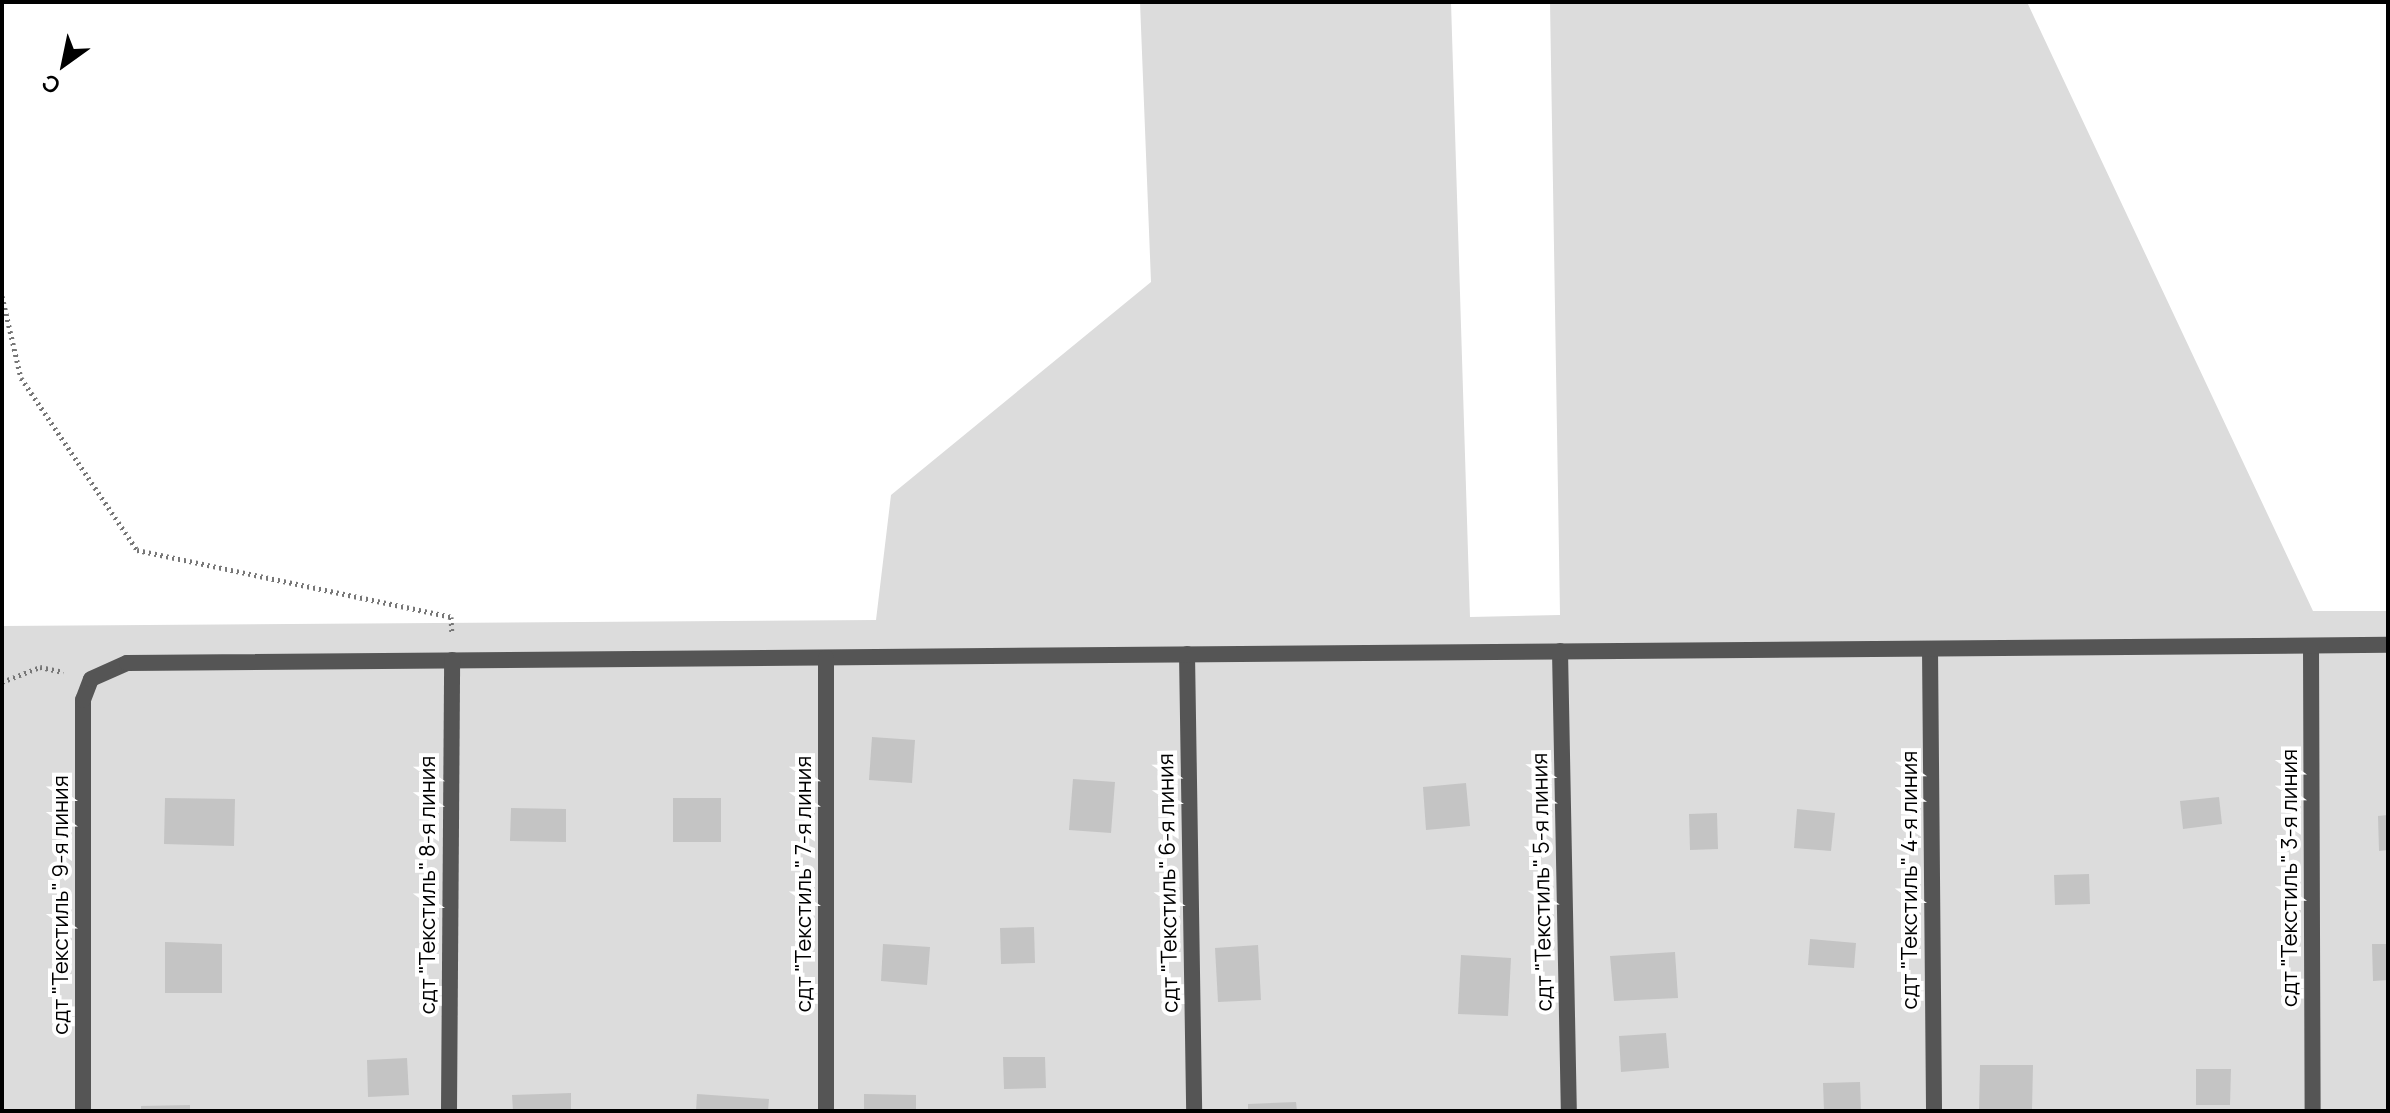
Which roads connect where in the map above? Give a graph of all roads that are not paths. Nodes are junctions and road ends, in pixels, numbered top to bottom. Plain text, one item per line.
1 (2388, 645) edge
2 (2311, 646) junction
3 (1930, 649) junction
4 (1560, 651) junction
5 (1187, 654) junction
6 (826, 658) junction
7 (452, 660) junction
8 (83, 1111) edge
9 (449, 1111) edge
10 (826, 1111) edge
11 (1194, 1111) edge
12 (1569, 1111) edge
13 (1934, 1111) edge
14 (2313, 1111) edge

1 - 2 lane
2 - 3 lane
2 - 14 lane, сдт "Текстиль" 3-я линия
3 - 4 lane
3 - 13 lane, сдт "Текстиль" 4-я линия
4 - 5 lane
4 - 12 lane, сдт "Текстиль" 5-я линия
5 - 6 lane
5 - 11 lane, сдт "Текстиль" 6-я линия
6 - 7 lane
6 - 10 lane, сдт "Текстиль" 7-я линия
7 - 8 lane, сдт "Текстиль" 9-я линия
7 - 9 lane, сдт "Текстиль" 8-я линия

